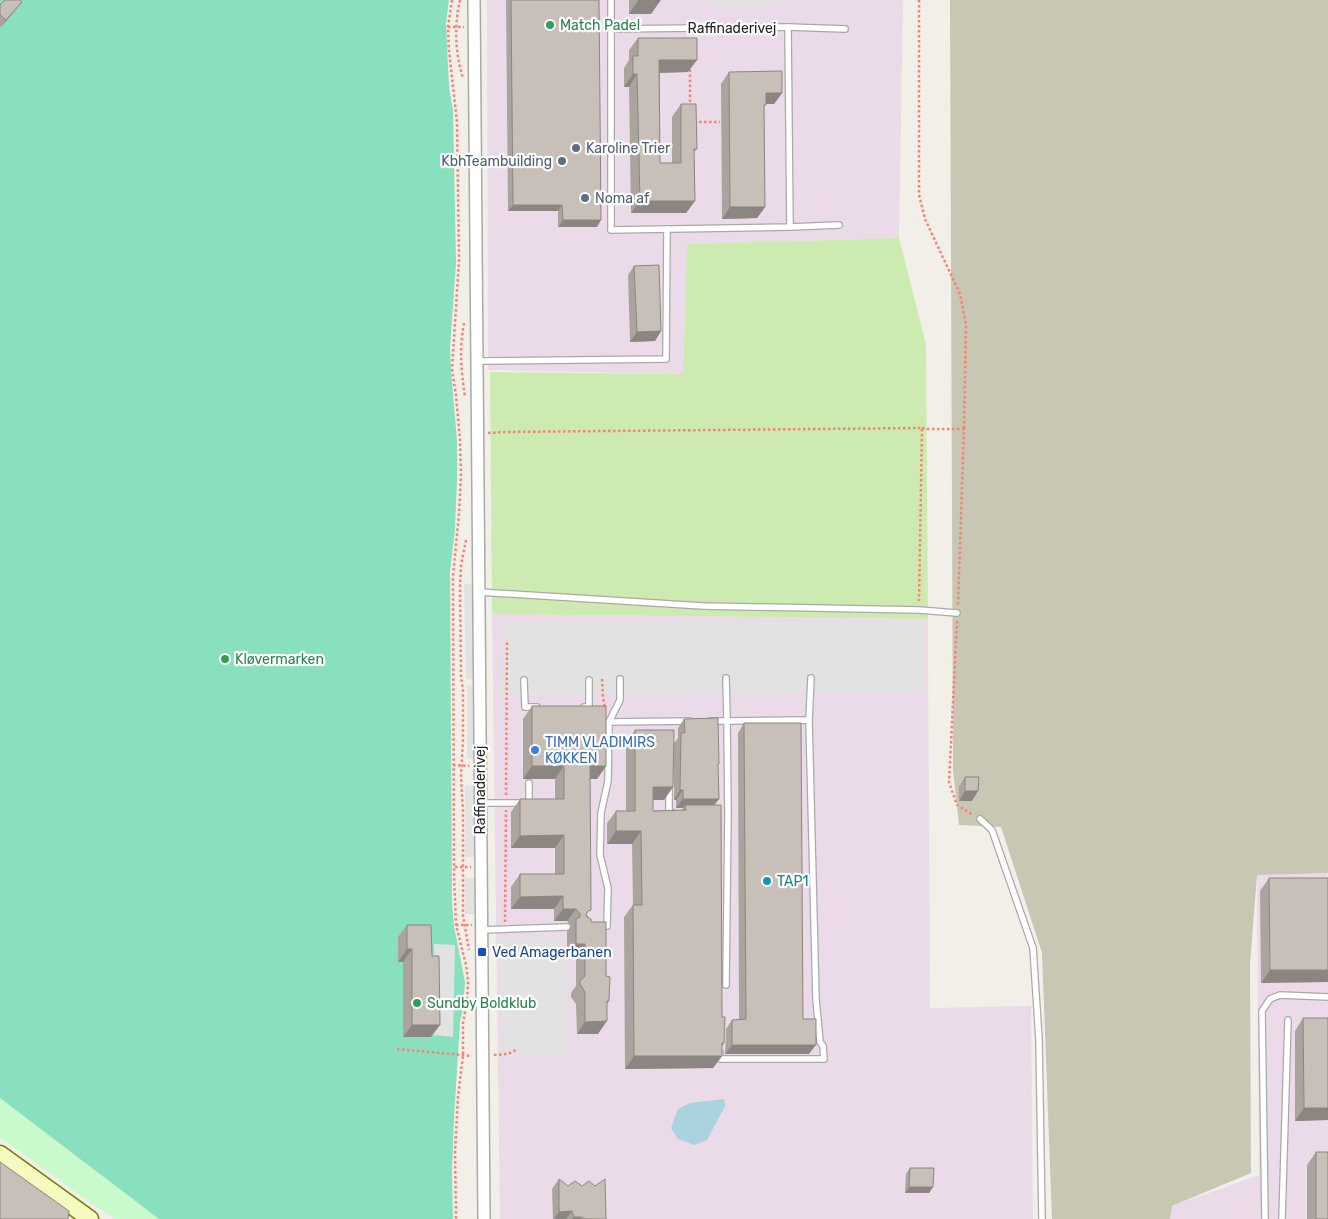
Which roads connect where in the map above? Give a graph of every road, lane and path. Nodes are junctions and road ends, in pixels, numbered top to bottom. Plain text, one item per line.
1 (452, 0) edge
2 (460, 0) edge
3 (474, 0) edge
4 (611, 0) edge
5 (919, 0) edge
6 (448, 27) junction
7 (456, 27) junction
8 (788, 27) junction
9 (611, 29) junction
10 (845, 29) dead end
11 (690, 66) edge
12 (464, 83) dead end
13 (690, 113) edge
14 (690, 122) edge
15 (720, 122) dead end
16 (838, 226) dead end
17 (790, 227) junction
18 (667, 229) junction
19 (466, 314) dead end
20 (453, 351) junction
21 (460, 351) junction
22 (477, 361) junction
23 (466, 404) dead end
24 (922, 428) junction
25 (964, 429) junction
26 (478, 434) junction
27 (466, 539) dead end
28 (479, 592) junction
29 (919, 610) junction
30 (957, 613) junction
31 (507, 642) dead end
32 (726, 678) dead end
33 (811, 678) dead end
34 (602, 679) dead end
35 (620, 679) dead end
36 (524, 680) dead end
37 (589, 680) dead end
38 (542, 707) edge
39 (580, 707) edge
40 (809, 720) junction
41 (670, 721) junction
42 (698, 721) edge
43 (708, 721) edge
44 (727, 721) junction
45 (609, 722) junction
46 (670, 730) edge
47 (453, 765) junction
48 (461, 766) junction
49 (669, 776) edge
50 (529, 783) dead end
51 (480, 803) junction
52 (506, 803) junction
53 (679, 813) edge
54 (718, 813) edge
55 (728, 813) junction
56 (980, 819) joint
57 (462, 866) junction
58 (455, 867) junction
59 (456, 925) junction
60 (464, 925) junction
61 (590, 926) edge
62 (568, 927) dead end
63 (506, 929) junction
64 (482, 930) junction
65 (470, 954) dead end
66 (726, 986) dead end
67 (1328, 997) edge
68 (1288, 1020) dead end
69 (721, 1044) edge
70 (397, 1048) dead end
71 (518, 1049) dead end
72 (462, 1055) junction
73 (477, 1056) junction
74 (0, 1154) edge
75 (90, 1219) edge
76 (456, 1219) edge
77 (484, 1219) edge
78 (1042, 1219) edge
79 (1265, 1219) edge
80 (1282, 1219) edge

1 - 6 path
2 - 7 path
3 - 22 street, Raffinaderivej
4 - 9 lane
5 - 25 path
6 - 7 path
6 - 20 path
7 - 12 path
8 - 9 lane, Raffinaderivej
8 - 10 lane
8 - 17 lane, Raffinaderivej
9 - 18 lane
11 - 13 path
14 - 15 path
16 - 17 lane
17 - 18 lane
18 - 22 lane
19 - 21 path
20 - 21 path
20 - 47 path
21 - 23 path
22 - 26 street, Raffinaderivej
24 - 25 path
24 - 26 path
24 - 29 path
25 - 30 path
26 - 28 street, Raffinaderivej
27 - 48 path
28 - 29 lane
28 - 51 street, Raffinaderivej
29 - 30 lane
30 - 56 path
31 - 52 path
32 - 44 lane
33 - 40 lane
34 - 45 path
35 - 45 lane
36 - 38 lane
37 - 39 lane
40 - 44 lane
40 - 69 lane
41 - 42 lane
41 - 45 lane
41 - 46 lane
43 - 44 lane
44 - 55 lane
45 - 61 lane
47 - 48 path
47 - 58 path
48 - 57 path
49 - 53 lane
50 - 52 lane
51 - 52 lane
51 - 64 street, Raffinaderivej
52 - 63 path
54 - 55 lane
55 - 66 lane
56 - 78 lane
57 - 58 path
57 - 60 path
58 - 59 path
59 - 60 path
59 - 72 path
60 - 65 path
62 - 63 lane
63 - 64 lane
64 - 73 street, Raffinaderivej
67 - 79 lane
68 - 80 lane
70 - 72 path
71 - 73 path
72 - 73 path
72 - 76 path
73 - 77 street, Raffinaderivej
74 - 75 street

